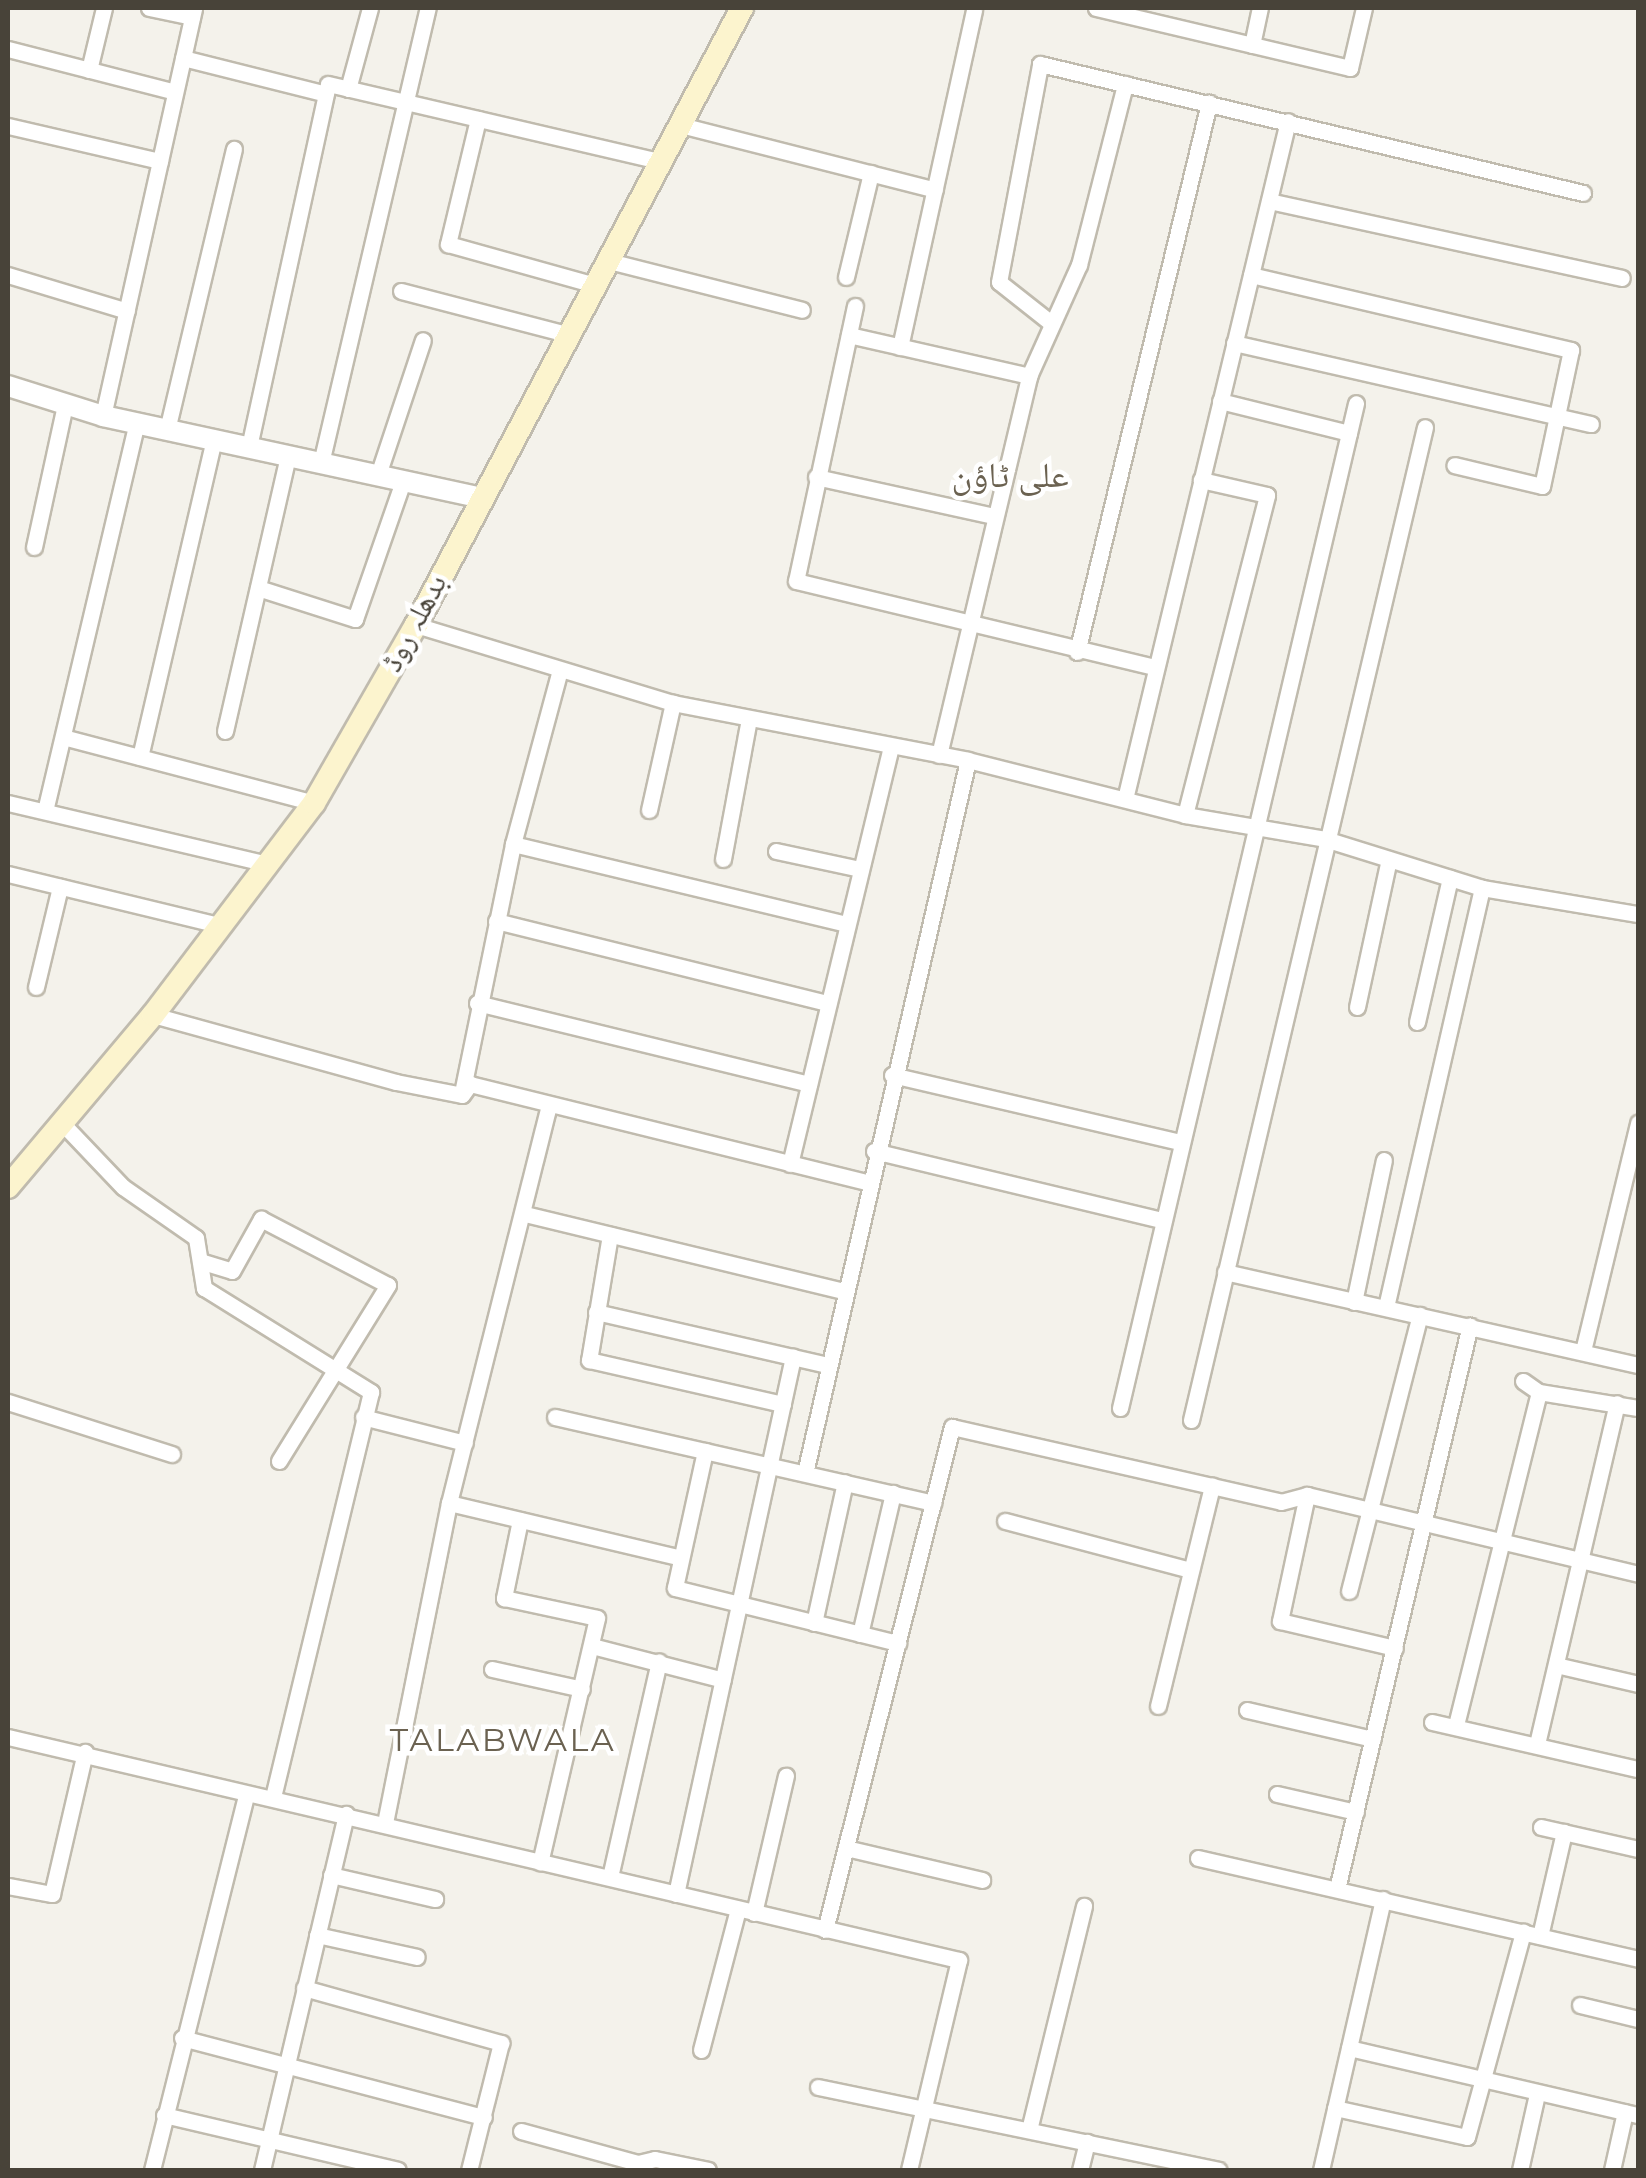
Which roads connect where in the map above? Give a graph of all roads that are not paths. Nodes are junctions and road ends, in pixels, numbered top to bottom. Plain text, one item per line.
1 (104, 8) edge
2 (149, 8) edge
3 (370, 8) edge
4 (428, 8) edge
5 (742, 8) edge
6 (1096, 8) edge
7 (1260, 8) edge
8 (1364, 8) edge
9 (974, 10) dead end
10 (193, 12) edge
11 (1252, 44) junction
12 (8, 48) edge
13 (183, 58) junction
14 (89, 70) junction
15 (1125, 84) junction
16 (348, 88) junction
17 (175, 92) junction
18 (326, 94) junction
19 (406, 102) junction
20 (1209, 103) junction
21 (478, 119) junction
22 (1288, 120) junction
23 (677, 124) junction
24 (8, 126) edge
25 (234, 149) dead end
26 (160, 161) junction
27 (658, 161) junction
28 (871, 173) junction
29 (935, 190) junction
30 (1583, 193) dead end
31 (1269, 201) junction
32 (605, 260) junction
33 (8, 275) edge
34 (1251, 276) junction
35 (846, 277) dead end
36 (1622, 278) dead end
37 (591, 284) junction
38 (401, 290) dead end
39 (855, 306) dead end
40 (802, 310) dead end
41 (127, 311) junction
42 (1051, 323) junction
43 (566, 334) junction
44 (849, 335) junction
45 (423, 340) dead end
46 (1234, 343) junction
47 (900, 346) junction
48 (1029, 376) junction
49 (8, 386) edge
50 (1220, 401) junction
51 (1356, 403) dead end
52 (65, 405) junction
53 (103, 416) junction
54 (1557, 416) junction
55 (136, 423) junction
56 (1591, 424) dead end
57 (1425, 427) dead end
58 (167, 430) junction
59 (1349, 433) junction
60 (214, 440) junction
61 (249, 448) junction
62 (288, 456) junction
63 (321, 463) junction
64 (1454, 465) dead end
65 (378, 475) junction
66 (816, 478) junction
67 (403, 480) junction
68 (1201, 480) junction
69 (479, 497) junction
70 (994, 516) junction
71 (34, 548) dead end
72 (258, 588) junction
73 (967, 624) junction
74 (416, 625) junction
75 (1077, 652) junction
76 (1155, 667) junction
77 (559, 673) junction
78 (673, 703) junction
79 (749, 719) junction
80 (225, 731) dead end
81 (62, 737) junction
82 (891, 747) junction
83 (938, 756) junction
84 (140, 757) junction
85 (968, 760) junction
86 (1126, 799) junction
87 (8, 802) edge
88 (314, 802) junction
89 (649, 810) dead end
90 (45, 811) junction
91 (1186, 816) junction
92 (1254, 826) junction
93 (1325, 839) junction
94 (513, 844) junction
95 (776, 851) dead end
96 (723, 859) dead end
97 (1389, 859) junction
98 (269, 864) junction
99 (860, 870) junction
100 (8, 874) edge
101 (1450, 878) junction
102 (60, 887) junction
103 (1482, 888) junction
104 (1638, 914) edge
105 (496, 920) junction
106 (847, 924) junction
107 (223, 926) junction
108 (36, 988) dead end
109 (477, 1004) junction
110 (828, 1004) junction
111 (1357, 1008) dead end
112 (153, 1016) junction
113 (1417, 1022) dead end
114 (892, 1075) junction
115 (809, 1084) junction
116 (462, 1095) junction
117 (549, 1106) junction
118 (62, 1123) junction
119 (1638, 1124) edge
120 (1180, 1142) junction
121 (874, 1151) junction
122 (1384, 1160) dead end
123 (790, 1164) junction
124 (866, 1182) junction
125 (9, 1184) edge
126 (525, 1214) junction
127 (1161, 1220) junction
128 (610, 1234) junction
129 (203, 1262) junction
130 (1224, 1272) junction
131 (844, 1290) junction
132 (1354, 1302) junction
133 (1386, 1307) junction
134 (596, 1312) junction
135 (1420, 1314) junction
136 (1470, 1325) junction
137 (1583, 1351) junction
138 (793, 1358) junction
139 (1638, 1364) edge
140 (828, 1365) junction
141 (337, 1366) junction
142 (1522, 1381) dead end
143 (1539, 1392) junction
144 (8, 1402) edge
145 (1617, 1403) junction
146 (783, 1404) junction
147 (1120, 1408) dead end
148 (1638, 1408) edge
149 (363, 1416) junction
150 (555, 1417) dead end
151 (1191, 1420) dead end
152 (464, 1443) junction
153 (705, 1451) junction
154 (172, 1454) dead end
155 (278, 1461) dead end
156 (770, 1466) junction
157 (804, 1473) junction
158 (845, 1482) junction
159 (1212, 1486) junction
160 (893, 1494) junction
161 (1307, 1495) junction
162 (933, 1502) junction
163 (449, 1503) junction
164 (1368, 1508) junction
165 (520, 1520) junction
166 (1005, 1522) dead end
167 (1425, 1523) junction
168 (1502, 1542) junction
169 (681, 1558) junction
170 (1582, 1561) junction
171 (1192, 1570) junction
172 (1638, 1574) edge
173 (1350, 1591) dead end
174 (740, 1604) junction
175 (814, 1622) junction
176 (860, 1634) junction
177 (898, 1643) junction
178 (592, 1646) junction
179 (1395, 1648) junction
180 (659, 1662) junction
181 (1556, 1665) junction
182 (492, 1669) dead end
183 (723, 1680) junction
184 (1638, 1684) edge
185 (582, 1689) junction
186 (1158, 1706) dead end
187 (1246, 1710) dead end
188 (1432, 1722) dead end
189 (1456, 1726) junction
190 (8, 1737) edge
191 (1374, 1739) junction
192 (1537, 1744) junction
193 (85, 1752) junction
194 (1638, 1769) edge
195 (786, 1776) dead end
196 (1278, 1794) dead end
197 (246, 1795) junction
198 (273, 1798) junction
199 (1356, 1812) junction
200 (346, 1814) junction
201 (385, 1823) junction
202 (1541, 1826) dead end
203 (1564, 1832) junction
204 (846, 1848) junction
205 (1638, 1850) edge
206 (1198, 1858) dead end
207 (540, 1862) junction
208 (331, 1875) junction
209 (610, 1878) junction
210 (982, 1880) dead end
211 (8, 1886) edge
212 (1338, 1889) junction
213 (676, 1894) junction
214 (1383, 1898) junction
215 (435, 1899) dead end
216 (1084, 1906) dead end
217 (746, 1911) junction
218 (825, 1930) junction
219 (1523, 1932) junction
220 (317, 1935) junction
221 (1540, 1936) junction
222 (417, 1957) dead end
223 (1638, 1959) edge
224 (304, 1988) junction
225 (1580, 2005) dead end
226 (1638, 2020) edge
227 (182, 2038) junction
228 (1349, 2048) junction
229 (702, 2050) dead end
230 (285, 2067) junction
231 (1487, 2080) junction
232 (818, 2086) dead end
233 (1537, 2094) junction
234 (924, 2108) junction
235 (1335, 2108) junction
236 (1631, 2113) edge
237 (164, 2115) junction
238 (484, 2117) junction
239 (1029, 2130) junction
240 (521, 2131) dead end
241 (268, 2140) junction
242 (1087, 2142) junction
243 (330, 2162) edge
244 (606, 2163) edge
245 (1159, 2164) edge
246 (152, 2170) edge
247 (262, 2170) edge
248 (398, 2170) edge
249 (469, 2170) edge
250 (708, 2170) edge
251 (909, 2170) edge
252 (1080, 2170) edge
253 (1212, 2170) edge
254 (1321, 2170) edge
255 (1520, 2170) edge
256 (1612, 2170) edge

1 - 14 street
2 - 10 street
3 - 16 street
4 - 19 street
5 - 23 main road, بدھلہ روڈ
6 - 11 street
7 - 11 street
8 - 11 street
9 - 29 street
10 - 13 street
12 - 14 street
13 - 17 street
13 - 18 street
14 - 17 street
15 - 20 street
15 - 42 street
15 - 42 street
16 - 18 street
16 - 19 street
17 - 26 street
18 - 61 street
19 - 21 street
19 - 63 street
20 - 22 street
20 - 75 street
21 - 27 street
21 - 37 street
22 - 30 street
22 - 31 street
23 - 27 main road, بدھلہ روڈ
23 - 28 street
24 - 26 street
25 - 58 street
26 - 41 street
27 - 32 main road, بدھلہ روڈ
28 - 29 street
28 - 35 street
29 - 47 street
31 - 34 street
31 - 36 street
32 - 37 main road, بدھلہ روڈ
32 - 40 street
33 - 41 street
34 - 46 street
34 - 54 street
37 - 43 main road, بدھلہ روڈ
38 - 43 street
39 - 44 street
41 - 53 street
42 - 48 street
43 - 69 main road, بدھلہ روڈ
44 - 47 street
44 - 66 street
45 - 65 street
46 - 50 street
46 - 54 street
47 - 48 street
48 - 70 street
49 - 52 street
50 - 59 street
50 - 68 street
51 - 59 street
52 - 53 street
52 - 71 street
53 - 55 street
54 - 56 street
54 - 64 street
55 - 58 street
55 - 81 street
57 - 93 street
58 - 60 street
59 - 92 street
60 - 61 street
60 - 84 street
61 - 62 street
62 - 63 street
62 - 72 street
63 - 65 street
65 - 67 street
66 - 70 street
66 - 73 street
67 - 69 street
67 - 72 street
68 - 76 street
68 - 91 street
69 - 74 main road, بدھلہ روڈ
70 - 73 street
72 - 80 street
73 - 75 street
73 - 83 street
74 - 77 street
74 - 88 main road, بدھلہ روڈ
75 - 76 street
76 - 86 street
77 - 78 street
77 - 94 street
78 - 79 street
78 - 89 street
79 - 82 street
79 - 96 street
81 - 84 street
81 - 90 street
82 - 83 street
82 - 99 street
83 - 85 street
84 - 88 street
85 - 86 street
85 - 114 street
86 - 91 street
87 - 90 street
88 - 98 main road, بدھلہ روڈ
90 - 98 street
91 - 92 street
92 - 93 street
92 - 120 street
93 - 97 street
93 - 130 street
94 - 105 street
94 - 106 street
95 - 99 street
97 - 101 street
97 - 111 street
98 - 107 main road, بدھلہ روڈ
99 - 106 street
100 - 102 street
101 - 103 street
101 - 113 street
102 - 107 street
102 - 108 street
103 - 104 street
103 - 133 street
105 - 109 street
105 - 110 street
106 - 110 street
107 - 112 main road, بدھلہ روڈ
109 - 115 street
109 - 116 street
110 - 115 street
112 - 116 street
112 - 118 main road, بدھلہ روڈ
114 - 120 street
114 - 121 street
115 - 123 street
116 - 117 street
117 - 123 street
117 - 126 street
118 - 125 main road, بدھلہ روڈ
118 - 129 street
119 - 137 street
120 - 127 street
121 - 124 street
121 - 127 street
122 - 132 street
123 - 124 street
124 - 131 street
126 - 128 street
126 - 152 street
127 - 147 street
128 - 131 street
128 - 134 street
129 - 141 street
129 - 141 street
130 - 132 street
130 - 151 street
131 - 140 street
132 - 133 street
133 - 135 street
134 - 138 street
134 - 146 street
135 - 136 street
135 - 164 street
136 - 137 street
136 - 167 street
137 - 139 street
138 - 140 street
138 - 146 street
140 - 157 street
141 - 149 street
141 - 155 street
142 - 143 street
143 - 145 street
143 - 168 street
144 - 154 street
145 - 148 street
145 - 170 street
146 - 156 street
149 - 152 street
149 - 198 street
150 - 153 street
152 - 163 street
153 - 156 street
153 - 169 street
156 - 157 street
156 - 174 street
157 - 158 street
158 - 160 street
158 - 175 street
159 - 161 street
159 - 162 street
159 - 171 street
160 - 162 street
160 - 176 street
161 - 164 street
161 - 179 street
162 - 177 street
163 - 165 street
163 - 201 street
164 - 167 street
164 - 173 street
165 - 169 street
165 - 178 street
166 - 171 street
167 - 168 street
167 - 179 street
168 - 170 street
168 - 189 street
169 - 174 street
170 - 172 street
170 - 181 street
171 - 186 street
174 - 175 street
174 - 183 street
175 - 176 street
176 - 177 street
177 - 204 street
178 - 180 street
178 - 185 street
179 - 191 street
180 - 183 street
180 - 209 street
181 - 184 street
181 - 192 street
182 - 185 street
183 - 213 street
185 - 207 street
187 - 191 street
188 - 189 street
189 - 192 street
190 - 193 street
191 - 199 street
192 - 194 street
193 - 197 street
193 - 211 street
195 - 217 street
196 - 199 street
197 - 198 street
197 - 227 street
198 - 200 street
199 - 212 street
200 - 201 street
200 - 208 street
201 - 207 street
202 - 203 street
203 - 205 street
203 - 221 street
204 - 210 street
204 - 218 street
206 - 212 street
207 - 209 street
208 - 215 street
208 - 220 street
209 - 213 street
212 - 214 street
213 - 217 street
214 - 219 street
214 - 228 street
216 - 239 street
217 - 218 street
217 - 229 street
218 - 234 street
219 - 221 street
219 - 231 street
220 - 222 street
220 - 224 street
221 - 223 street
224 - 230 street
224 - 238 street
225 - 226 street
227 - 230 street
227 - 237 street
228 - 231 street
228 - 235 street
230 - 238 street
230 - 241 street
231 - 233 street
231 - 235 street
232 - 234 street
233 - 236 street
233 - 255 street
234 - 239 street
234 - 251 street
235 - 254 street
236 - 256 street
237 - 241 street
237 - 246 street
238 - 249 street
239 - 242 street
240 - 244 street
241 - 243 street
241 - 247 street
242 - 245 street
242 - 252 street
243 - 248 street
244 - 250 street
245 - 253 street

